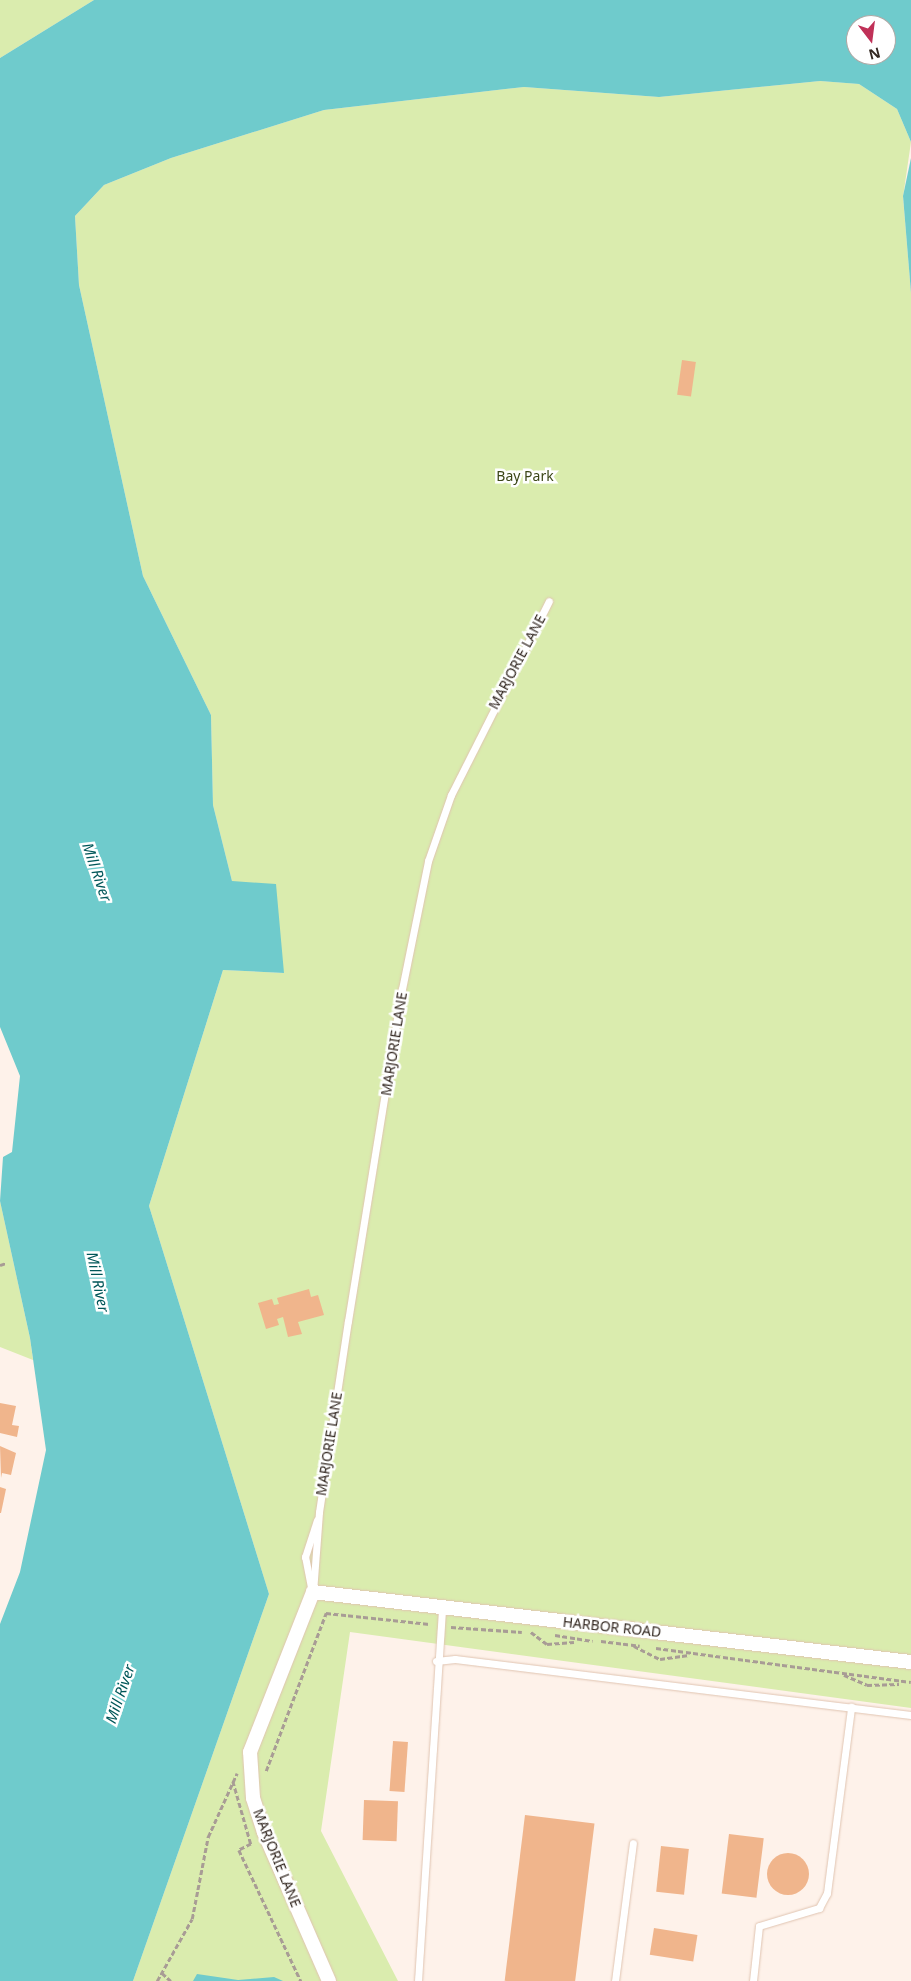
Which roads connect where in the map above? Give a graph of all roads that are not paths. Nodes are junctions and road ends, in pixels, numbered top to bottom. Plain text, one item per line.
1 (549, 601) dead end
2 (319, 1512) junction
3 (313, 1592) junction
4 (442, 1608) junction
5 (436, 1661) junction
6 (911, 1662) edge
7 (851, 1707) junction
8 (911, 1715) edge
9 (633, 1843) dead end
10 (329, 1981) edge
11 (418, 1981) edge
12 (615, 1981) edge
13 (753, 1981) edge

1 - 2 lane, MARJORIE LANE
2 - 3 lane, MARJORIE LANE
2 - 3 lane, MARJORIE LANE
3 - 4 street, HARBOR ROAD
3 - 10 street, MARJORIE LANE
4 - 5 lane
4 - 6 street, HARBOR ROAD
5 - 7 lane
5 - 11 lane
7 - 8 lane
7 - 13 lane
9 - 12 lane

